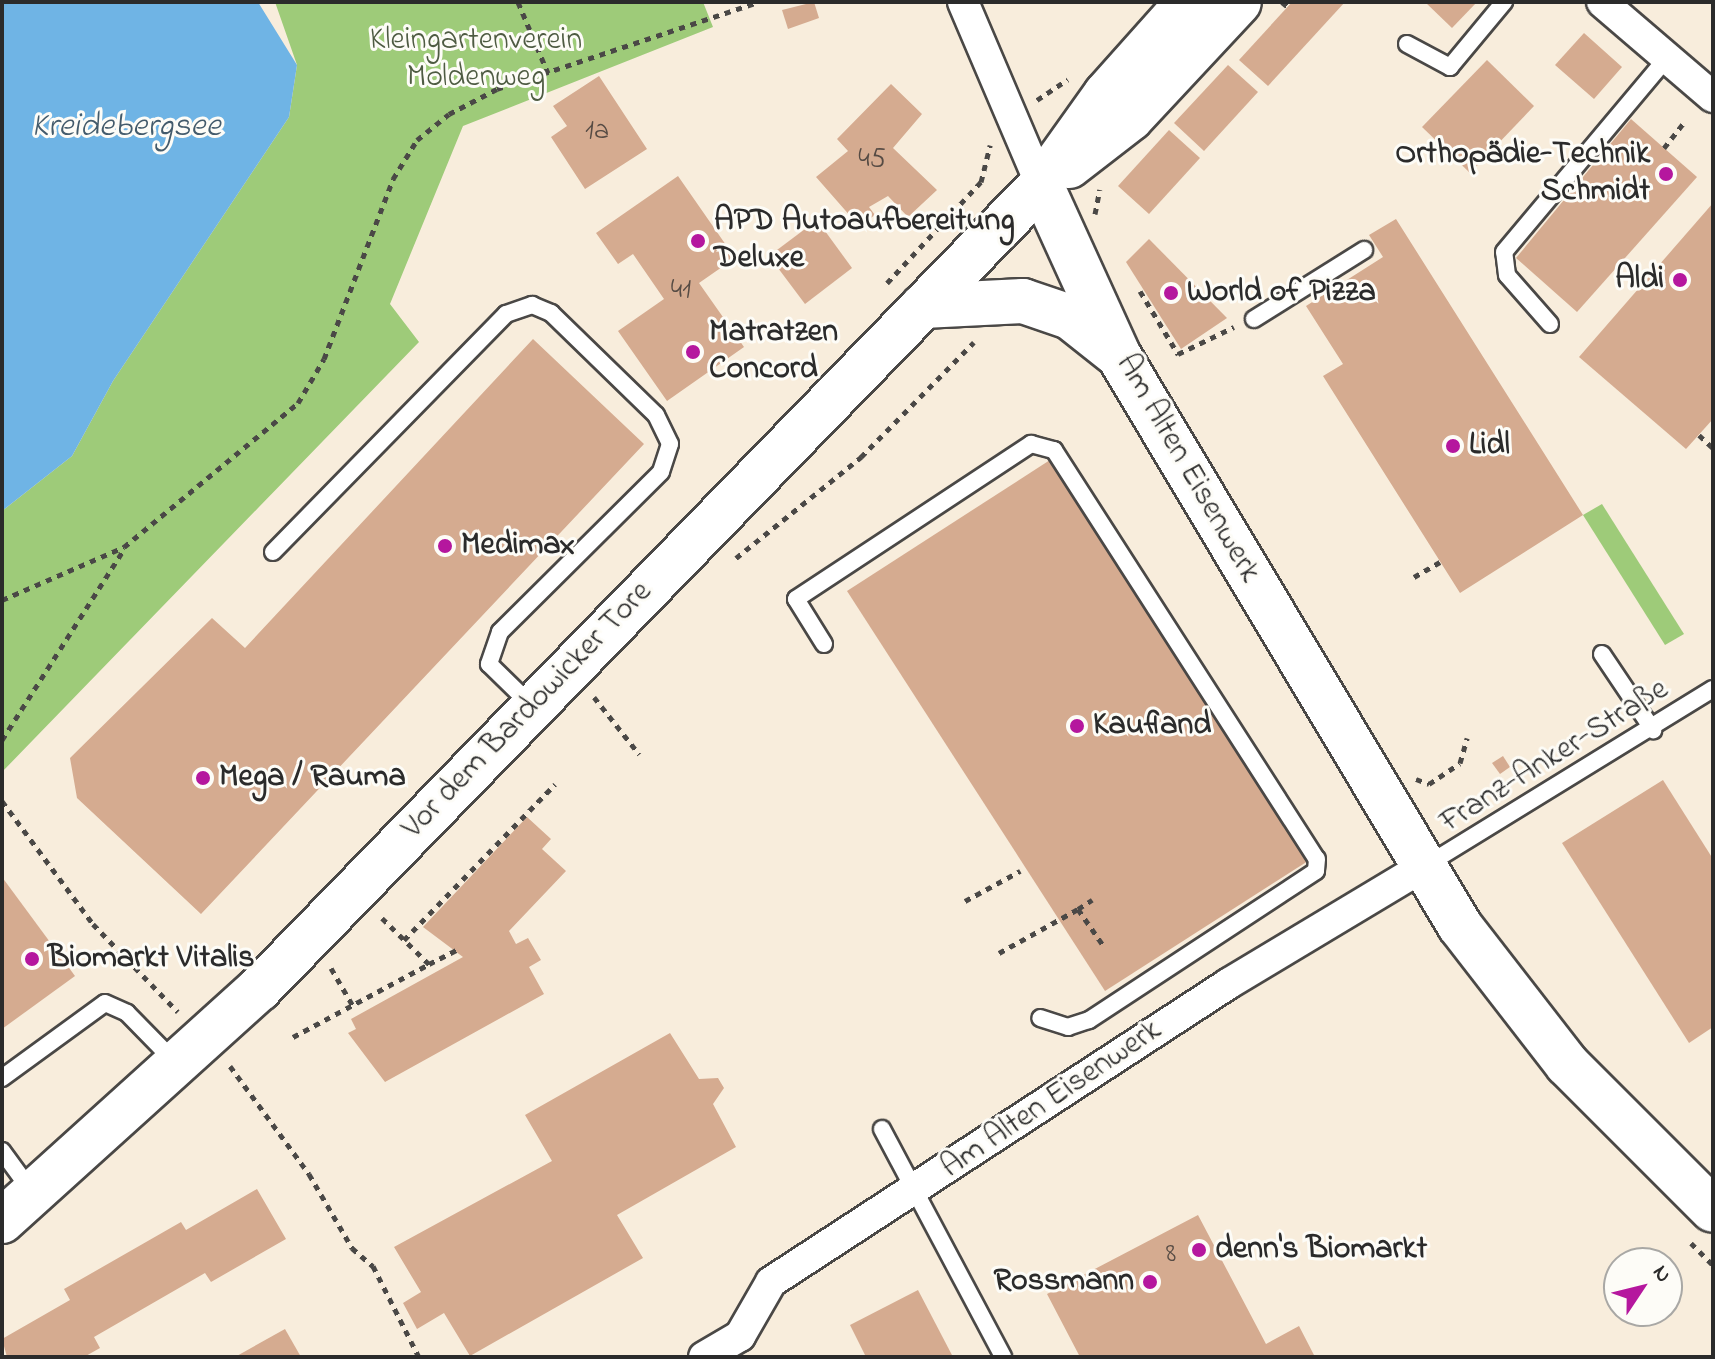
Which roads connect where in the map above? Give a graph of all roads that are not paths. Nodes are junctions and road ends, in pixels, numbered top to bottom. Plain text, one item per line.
1 (963, 2) edge
2 (1188, 2) edge
3 (1239, 2) edge
4 (1504, 2) edge
5 (1602, 2) edge
6 (1407, 44) dead end
7 (1667, 58) junction
8 (1711, 92) edge
9 (1041, 185) junction
10 (1364, 250) dead end
11 (923, 306) junction
12 (1254, 319) road end
13 (1550, 324) dead end
14 (1119, 356) junction
15 (273, 552) dead end
16 (824, 644) dead end
17 (1602, 654) dead end
18 (1713, 689) edge
19 (532, 706) junction
20 (1653, 730) junction
21 (1423, 867) junction
22 (1040, 1018) dead end
23 (192, 1052) junction
24 (2, 1078) edge
25 (882, 1129) dead end
26 (2, 1151) edge
27 (918, 1189) junction
28 (18, 1208) edge
29 (1713, 1210) edge
30 (704, 1357) edge
31 (1003, 1357) edge

1 - 9 street
2 - 9 main road, Vor dem Bardowicker Tore
3 - 9 main road, Vor dem Bardowicker Tore
4 - 6 lane
5 - 7 street
7 - 8 street
7 - 13 lane
9 - 11 main road, Vor dem Bardowicker Tore
9 - 14 main road, Am Alten Eisenwerk
10 - 12 lane
11 - 14 main road
11 - 19 main road, Vor dem Bardowicker Tore
14 - 21 main road, Am Alten Eisenwerk
15 - 19 lane
16 - 22 lane
17 - 20 lane
18 - 20 lane, Franz-Anker-Straße
19 - 23 main road, Vor dem Bardowicker Tore
20 - 21 lane, Franz-Anker-Straße
21 - 27 street, Am Alten Eisenwerk
21 - 29 main road, Am Alten Eisenwerk
23 - 24 lane
23 - 28 main road, Vor dem Bardowicker Tore
25 - 27 lane
26 - 28 lane
27 - 30 street, Am Alten Eisenwerk
27 - 31 lane

